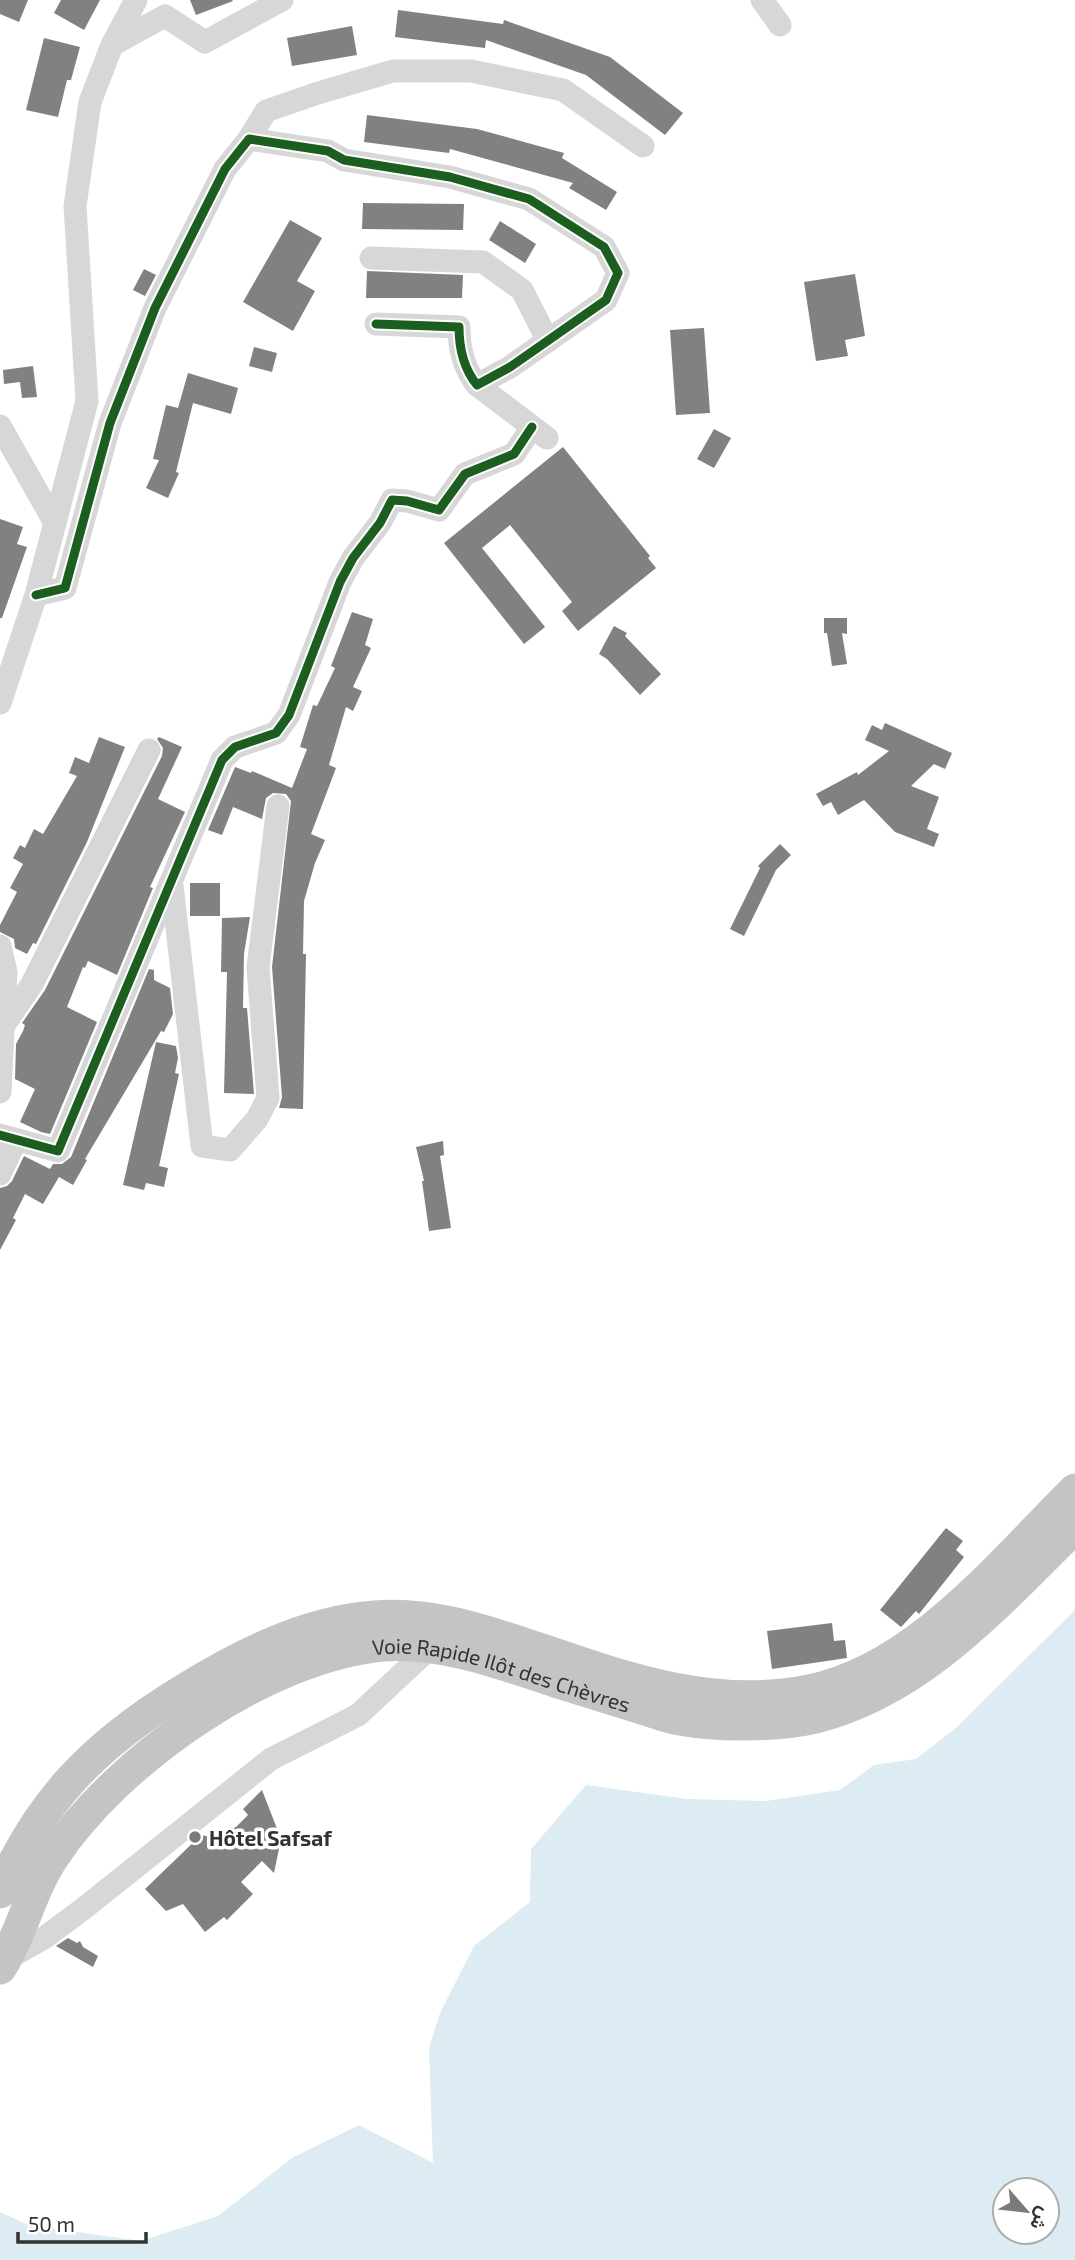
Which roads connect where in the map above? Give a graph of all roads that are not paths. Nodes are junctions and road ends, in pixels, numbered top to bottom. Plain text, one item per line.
1 (136, 0) edge
2 (282, 0) edge
3 (762, 0) edge
4 (780, 25) dead end
5 (112, 45) junction
6 (248, 139) junction
7 (643, 146) dead end
8 (371, 258) dead end
9 (376, 324) dead end
10 (548, 341) junction
11 (477, 385) junction
12 (0, 426) edge
13 (55, 523) junction
14 (36, 595) junction
15 (0, 703) edge
16 (149, 750) dead end
17 (278, 806) dead end
18 (171, 882) junction
19 (1, 950) edge
20 (4, 1025) junction
21 (0, 1093) edge
22 (8, 1138) edge
23 (0, 1174) edge
24 (1075, 1490) edge
25 (1075, 1527) edge
26 (430, 1647) junction
27 (0, 1892) edge
28 (3, 1964) edge

1 - 5 street
2 - 5 street
3 - 4 street
5 - 13 street
6 - 7 street
6 - 10 street
6 - 14 street
8 - 10 street
9 - 11 street
10 - 11 street
11 - 18 street
12 - 13 street
13 - 14 street
14 - 15 street
16 - 20 street
17 - 18 street
18 - 22 street
19 - 20 street
20 - 21 street
22 - 23 street
24 - 27 highway, Voie Rapide Ilôt des Chèvres
25 - 26 highway, Voie Rapide Ilôt des Chèvres
26 - 28 street
26 - 28 highway, Voie Rapide Ilôt des Chèvres

